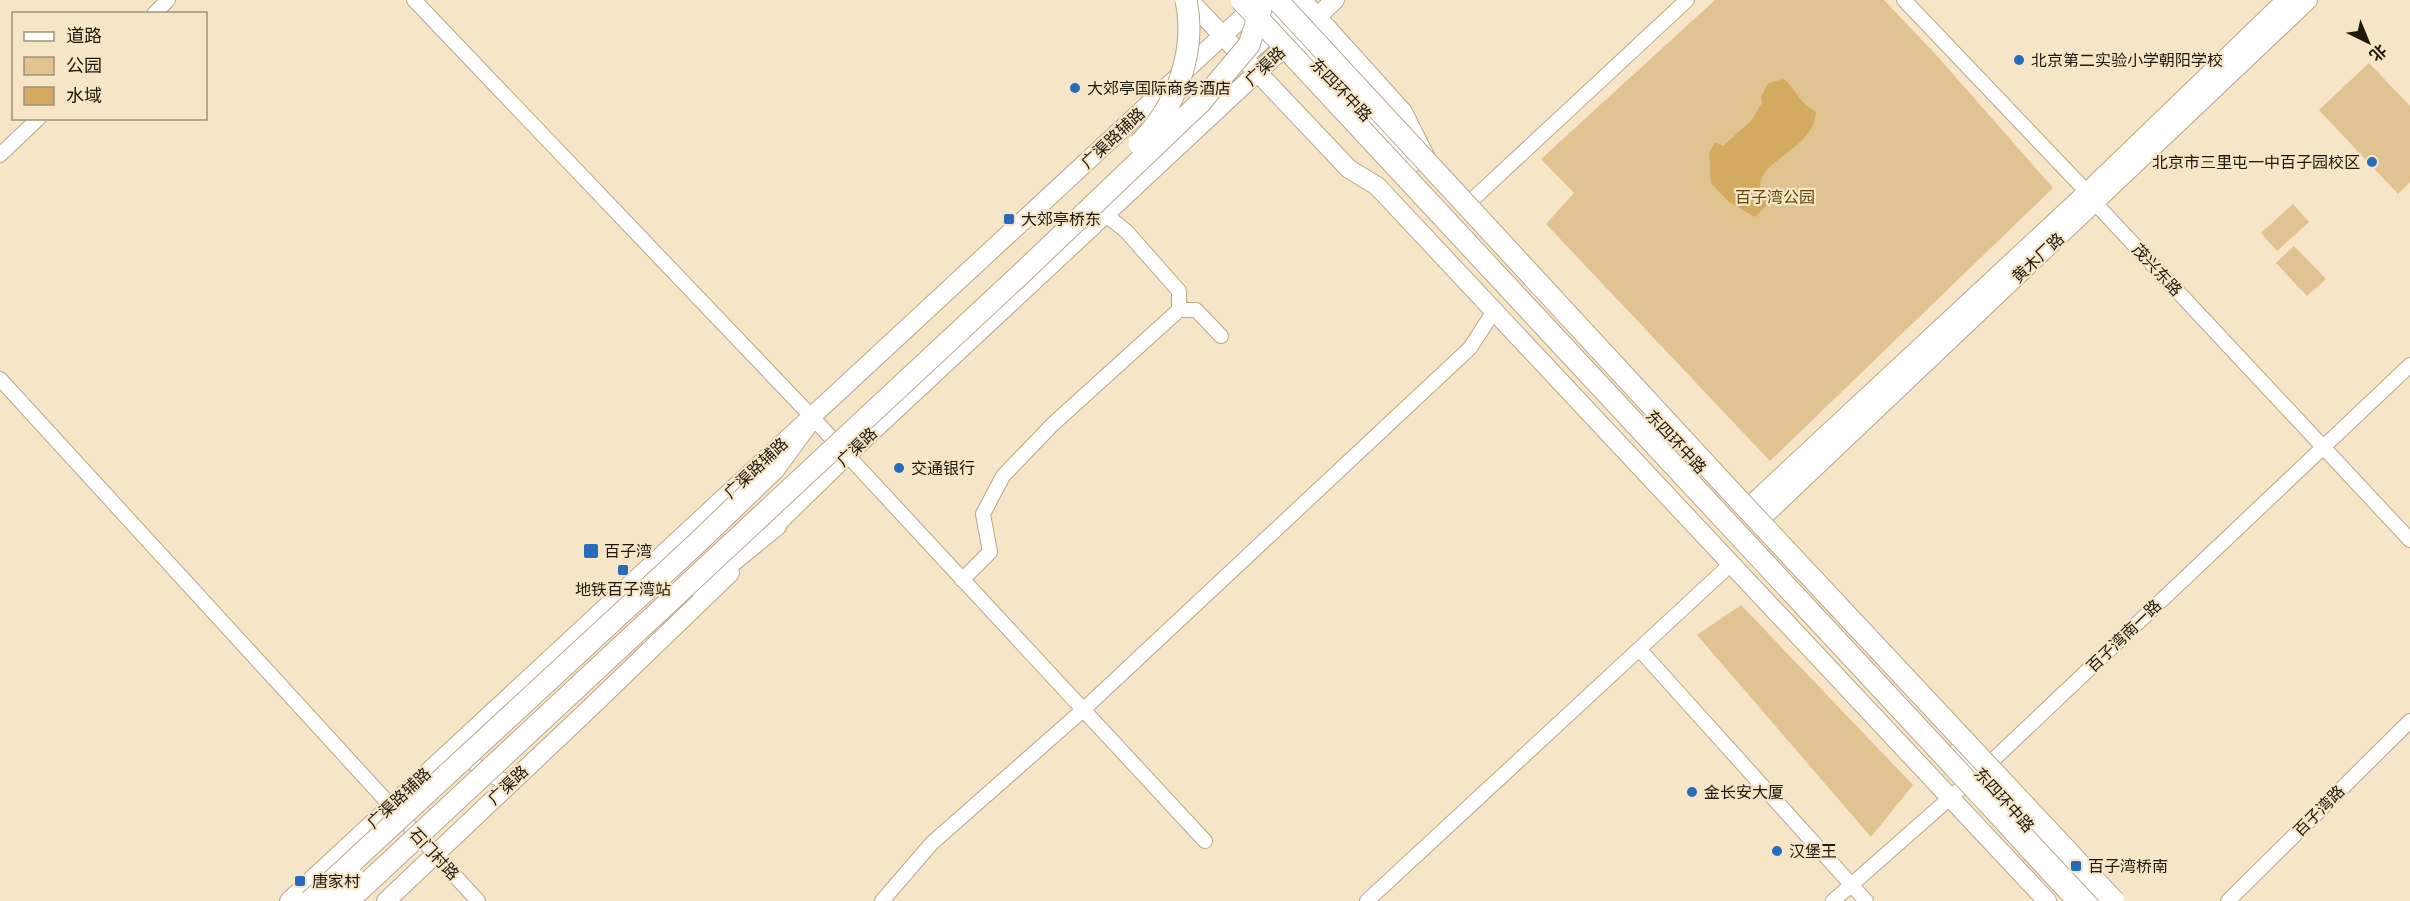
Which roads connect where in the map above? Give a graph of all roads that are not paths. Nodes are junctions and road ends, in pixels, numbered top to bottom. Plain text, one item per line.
1 (168, 0) edge
2 (414, 0) edge
3 (1188, 0) edge
4 (1279, 0) edge
5 (1302, 0) edge
6 (1335, 0) edge
7 (1687, 0) edge
8 (1904, 0) edge
9 (2286, 0) edge
10 (2308, 0) edge
11 (1255, 2) edge
12 (155, 12) edge
13 (1317, 17) junction
14 (1272, 30) junction
15 (1224, 36) junction
16 (1294, 39) junction
17 (1280, 52) junction
18 (1243, 57) junction
19 (1258, 73) junction
20 (1189, 110) junction
21 (1363, 114) junction
22 (37, 120) edge
23 (1350, 127) junction
24 (1420, 144) junction
25 (0, 155) edge
26 (1163, 161) junction
27 (1437, 182) junction
28 (1377, 186) junction
29 (2091, 198) junction
30 (1472, 200) junction
31 (1418, 201) junction
32 (1106, 215) joint
33 (1179, 309) junction
34 (1494, 311) junction
35 (1221, 336) dead end
36 (2410, 365) edge
37 (0, 379) edge
38 (812, 417) junction
39 (2323, 448) junction
40 (847, 456) junction
41 (1760, 508) junction
42 (776, 525) junction
43 (2410, 540) edge
44 (1731, 564) junction
45 (962, 580) junction
46 (1640, 650) junction
47 (1083, 710) junction
48 (2410, 720) edge
49 (470, 732) junction
50 (1993, 760) junction
51 (1979, 773) junction
52 (512, 782) junction
53 (1956, 793) junction
54 (390, 807) junction
55 (1205, 841) dead end
56 (435, 855) junction
57 (313, 879) junction
58 (1850, 884) junction
59 (289, 901) edge
60 (310, 901) edge
61 (329, 901) edge
62 (348, 901) edge
63 (358, 901) edge
64 (368, 901) edge
65 (386, 901) edge
66 (478, 901) edge
67 (882, 901) edge
68 (1367, 901) edge
69 (1833, 901) edge
70 (1866, 901) edge
71 (2047, 901) edge
72 (2070, 901) edge
73 (2078, 901) edge
74 (2098, 901) edge
75 (2114, 901) edge
76 (2123, 901) edge
77 (2228, 901) edge

1 - 12 street
2 - 38 street
3 - 15 main road, 东四环中路
3 - 61 highway, 广渠路, bridge
4 - 14 main road
4 - 75 highway, 东四环中路, bridge
5 - 13 main road, 东四环中路
6 - 13 main road, 广渠路
7 - 30 street
8 - 29 street, 茂兴东路
9 - 29 main road
10 - 29 main road
11 - 14 main road, 东四环中路
11 - 15 main road
11 - 62 highway, 广渠路, bridge
11 - 73 highway, 东四环中路, bridge
13 - 16 main road, 广渠路
13 - 24 main road, 东四环中路
14 - 16 main road, 东四环中路
14 - 17 main road, 东四环中路
14 - 18 main road
15 - 18 main road, 东四环中路
15 - 38 main road, 广渠路辅路
16 - 17 main road, 广渠路
16 - 21 main road, 东四环中路
17 - 19 main road, 广渠路
17 - 23 main road, 东四环中路
18 - 19 main road, 东四环中路
18 - 20 main road
19 - 26 main road, 广渠路
19 - 28 main road, 东四环中路
20 - 26 main road
20 - 32 main road
21 - 23 main road
21 - 27 main road, 东四环中路
22 - 25 street
23 - 31 main road, 东四环中路
24 - 27 main road
24 - 30 street, 东四环中路
26 - 40 main road, 广渠路
27 - 51 main road, 东四环中路
28 - 31 main road
28 - 34 main road, 东四环中路
29 - 39 street, 茂兴东路
29 - 41 main road
30 - 41 street, 东四环中路
31 - 53 main road, 东四环中路
32 - 33 street
33 - 35 street
33 - 45 street
34 - 44 main road, 东四环中路
34 - 47 street
36 - 39 street, 百子湾南一路
37 - 54 street, 石门村路
38 - 40 street
38 - 49 main road, 广渠路辅路
38 - 60 highway, bridge
39 - 43 street, 茂兴东路
39 - 50 street, 百子湾南一路
40 - 42 main road, 广渠路
40 - 45 street
41 - 50 street, 东四环中路
42 - 52 main road, 广渠路
42 - 64 highway
44 - 46 street
44 - 53 main road, 东四环中路
45 - 47 street
46 - 58 street
46 - 68 street
47 - 55 street
47 - 67 street
48 - 77 street, 百子湾路
49 - 52 street
49 - 54 main road, 广渠路辅路
50 - 51 street, 百子湾南一路
50 - 76 street, 东四环中路
51 - 53 street, 百子湾南一路
51 - 74 main road, 东四环中路
52 - 56 main road, 广渠路
53 - 58 street, 百子湾南一路
53 - 71 main road, 东四环中路
53 - 72 main road, 东四环中路
54 - 56 street, 石门村路
54 - 57 main road, 广渠路辅路
56 - 65 main road, 广渠路
56 - 66 street, 石门村路
57 - 59 main road, 广渠路辅路
57 - 63 street
58 - 69 street, 百子湾南一路
58 - 70 street

